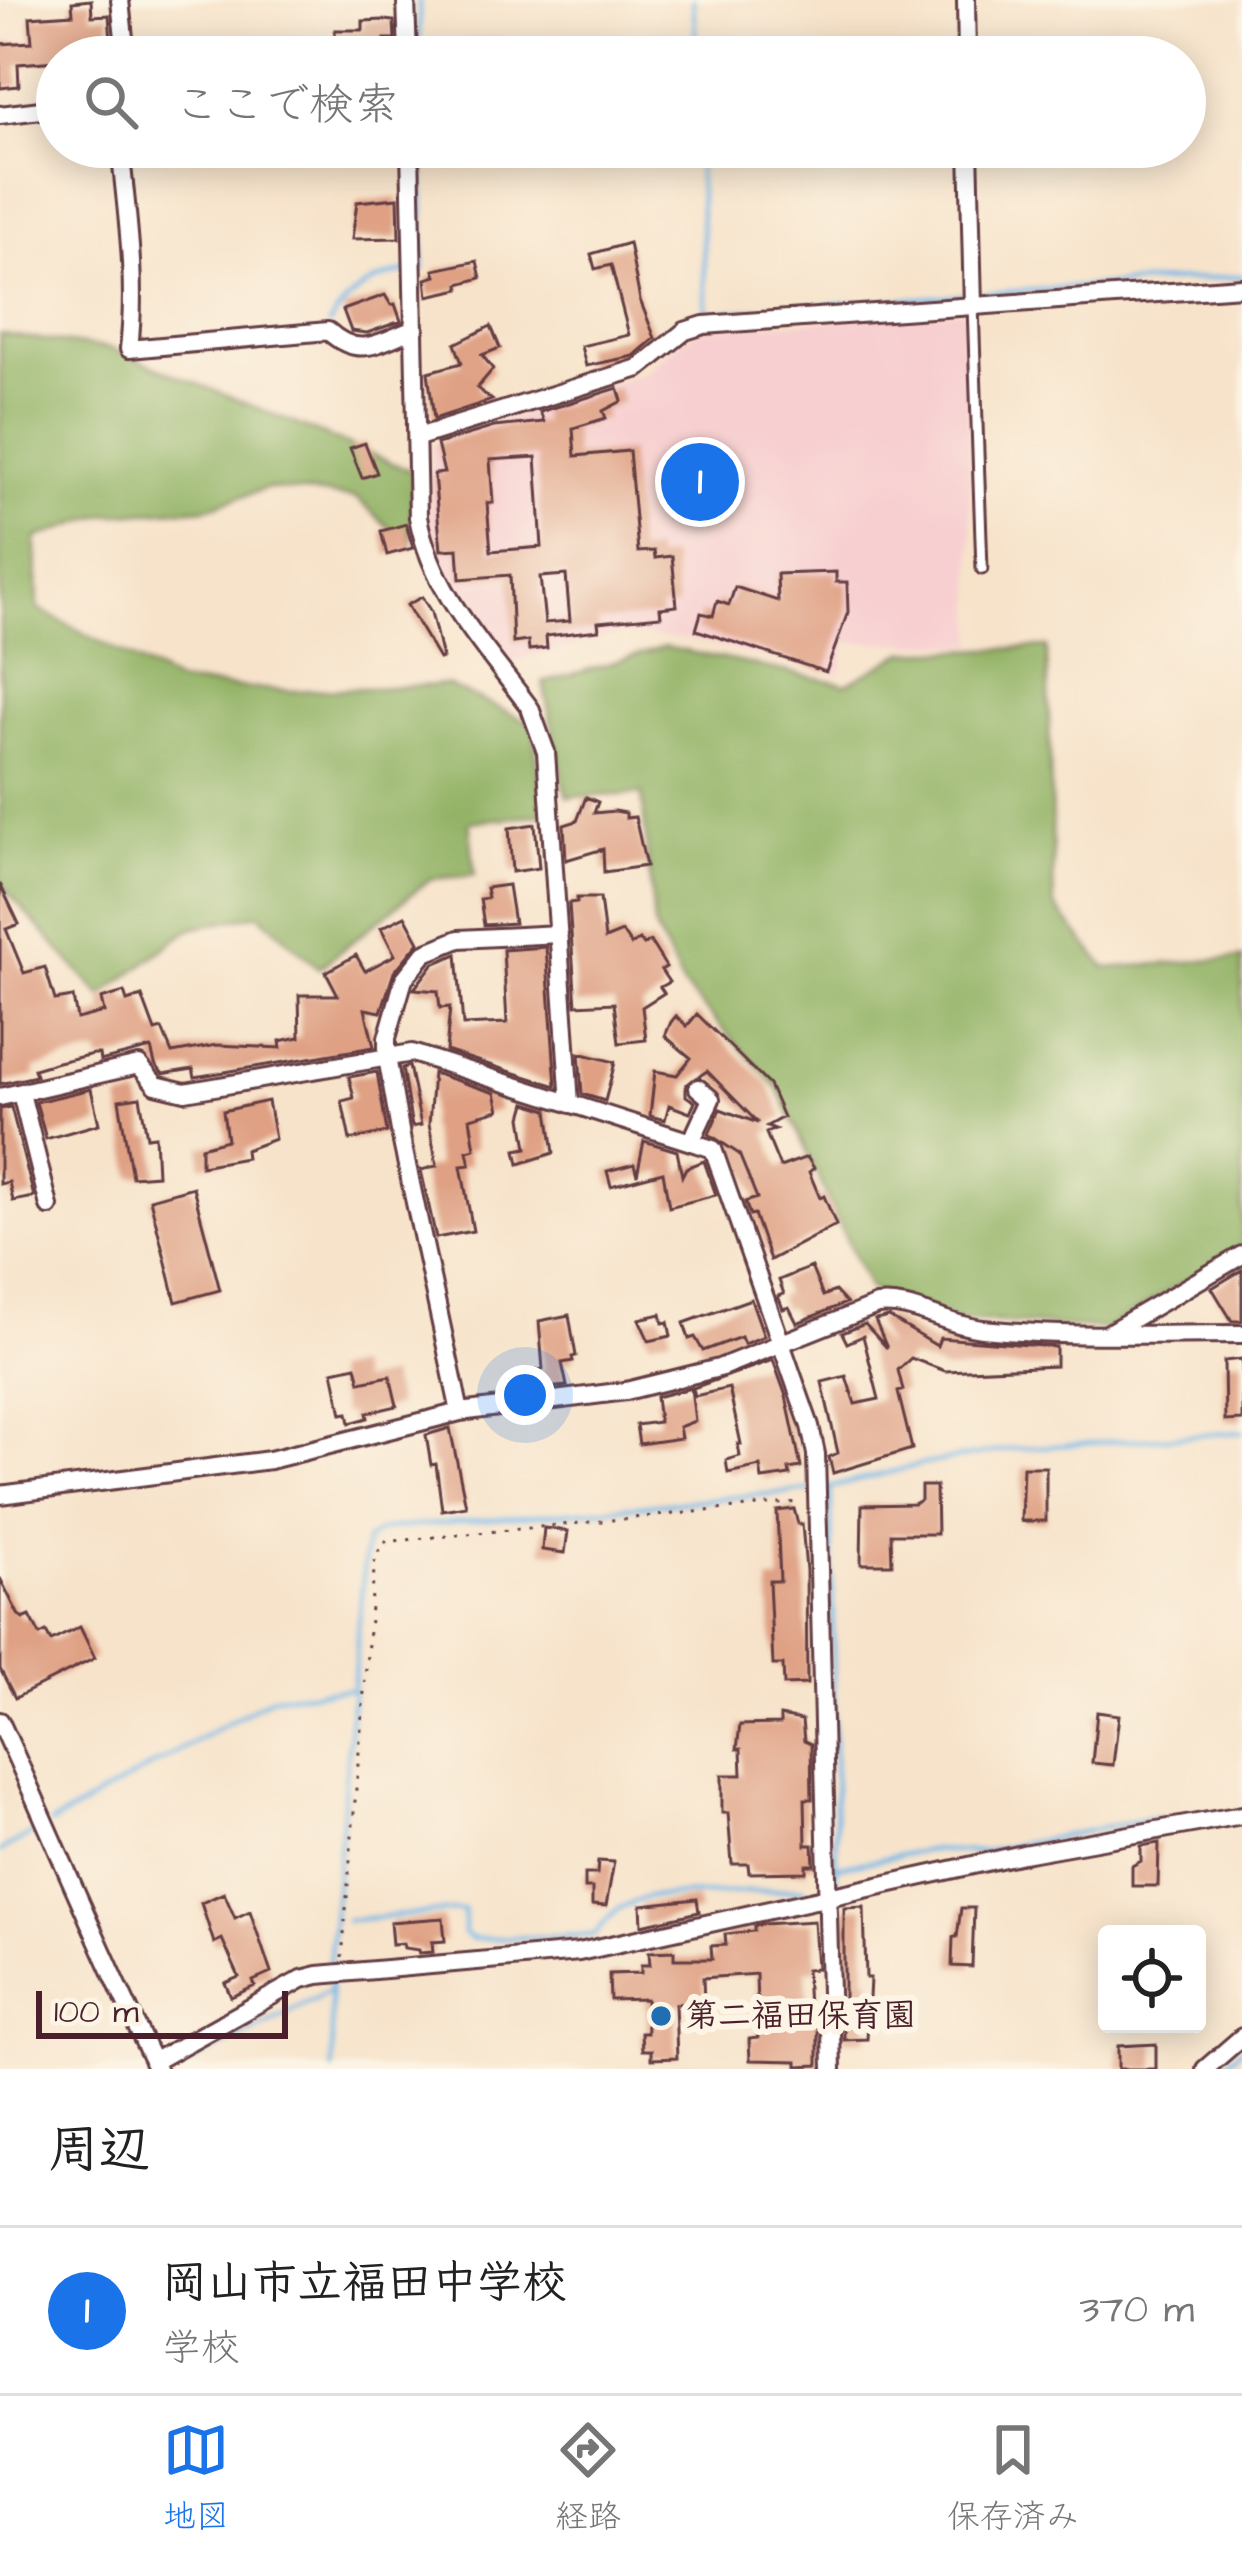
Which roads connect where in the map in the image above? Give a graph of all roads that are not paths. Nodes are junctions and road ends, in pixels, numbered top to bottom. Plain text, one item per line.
1 (120, 0) edge
2 (406, 0) edge
3 (966, 0) edge
4 (124, 36) edge
5 (407, 36) edge
6 (967, 36) edge
7 (36, 111) edge
8 (0, 115) edge
9 (123, 168) edge
10 (411, 168) edge
11 (970, 168) edge
12 (1242, 287) edge
13 (973, 298) junction
14 (415, 329) junction
15 (418, 437) junction
16 (982, 568) dead end
17 (559, 934) junction
18 (387, 1058) junction
19 (698, 1088) dead end
20 (21, 1093) junction
21 (0, 1097) edge
22 (570, 1104) junction
23 (691, 1142) junction
24 (49, 1206) dead end
25 (1242, 1255) edge
26 (1106, 1334) junction
27 (1242, 1334) edge
28 (782, 1345) junction
29 (460, 1412) junction
30 (0, 1495) edge
31 (0, 1721) edge
32 (1242, 1815) edge
33 (825, 1898) junction
34 (1242, 2037) edge
35 (155, 2065) edge
36 (832, 2069) edge
37 (1205, 2069) edge

1 - 4 street
2 - 5 street
3 - 6 street
7 - 8 street
9 - 14 street
10 - 14 street
11 - 13 street
12 - 13 street
13 - 15 street
13 - 16 lane
14 - 15 street
15 - 17 street
17 - 18 street
17 - 22 street
18 - 20 street
18 - 22 street
18 - 29 street
19 - 23 street
20 - 21 street
20 - 24 street
22 - 23 street
23 - 28 street
25 - 26 street
26 - 27 street
26 - 28 street
28 - 29 street
28 - 33 street
29 - 30 street
31 - 35 street
32 - 33 street
33 - 35 street
33 - 36 street
34 - 37 street

